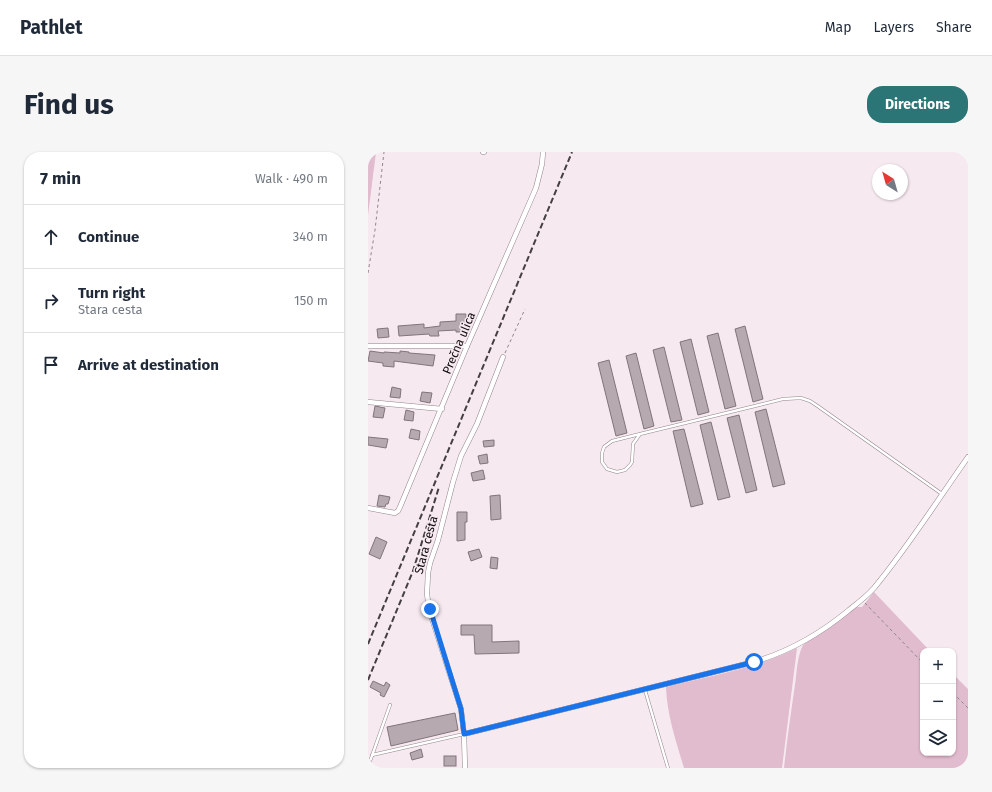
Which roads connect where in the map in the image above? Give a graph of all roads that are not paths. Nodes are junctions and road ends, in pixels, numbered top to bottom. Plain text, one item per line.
1 (543, 152) edge
2 (368, 346) edge
3 (467, 346) junction
4 (503, 357) road end
5 (368, 402) edge
6 (442, 409) junction
7 (640, 434) junction
8 (968, 457) edge
9 (942, 494) junction
10 (368, 508) edge
11 (645, 690) junction
12 (390, 705) dead end
13 (464, 734) junction
14 (372, 755) junction
15 (368, 767) edge
16 (465, 768) edge
17 (668, 768) edge

1 - 3 street, Prečna ulica
2 - 3 street
3 - 6 street, Prečna ulica
4 - 13 street, Stara cesta
5 - 6 street
6 - 10 street, Prečna ulica
7 - 7 lane
7 - 9 lane
8 - 9 street
9 - 11 street
11 - 13 street
11 - 17 lane
12 - 14 lane
13 - 14 lane
13 - 16 street, Stara cesta
14 - 15 lane

